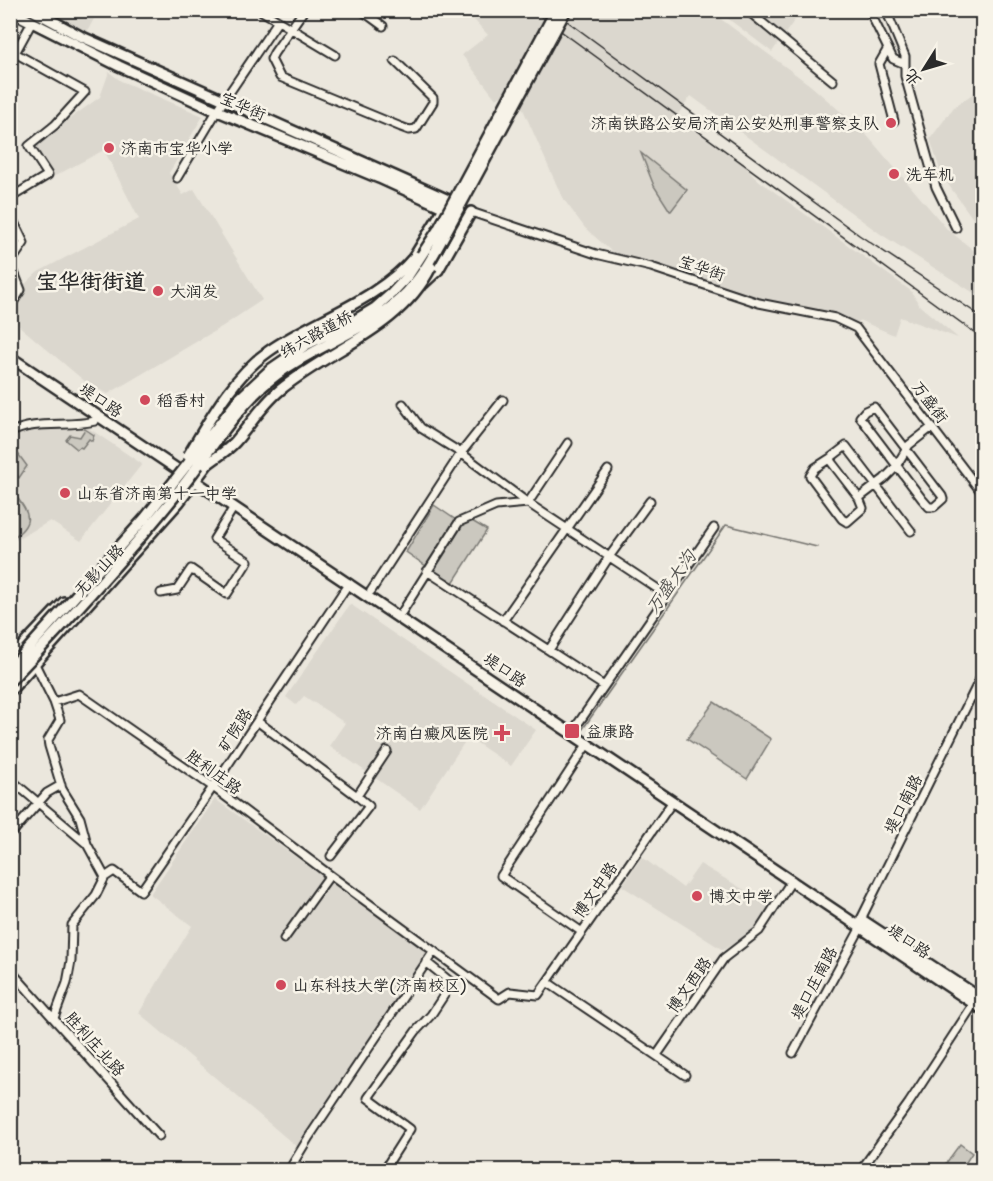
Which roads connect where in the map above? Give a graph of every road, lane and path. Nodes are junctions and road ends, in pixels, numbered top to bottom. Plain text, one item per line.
1 (32, 10) edge
2 (260, 10) edge
3 (304, 10) edge
4 (361, 10) edge
5 (556, 10) edge
6 (566, 10) edge
7 (747, 10) edge
8 (868, 10) edge
9 (886, 10) edge
10 (10, 11) edge
11 (278, 21) junction
12 (32, 22) junction
13 (383, 26) dead end
14 (291, 29) junction
15 (887, 50) junction
16 (335, 55) dead end
17 (395, 61) dead end
18 (905, 64) junction
19 (833, 81) dead end
20 (224, 101) junction
21 (217, 111) junction
22 (894, 121) dead end
23 (177, 178) dead end
24 (10, 198) edge
25 (449, 200) junction
26 (444, 209) junction
27 (471, 212) junction
28 (10, 214) edge
29 (956, 228) dead end
30 (441, 232) junction
31 (11, 262) edge
32 (10, 307) edge
33 (856, 328) joint
34 (10, 351) edge
35 (10, 357) edge
36 (503, 400) dead end
37 (403, 405) dead end
38 (95, 421) dead end
39 (932, 427) junction
40 (10, 433) edge
41 (568, 443) dead end
42 (906, 449) junction
43 (461, 453) junction
44 (188, 456) junction
45 (829, 459) junction
46 (206, 465) junction
47 (897, 465) junction
48 (180, 468) junction
49 (608, 470) dead end
50 (196, 477) junction
51 (876, 486) junction
52 (982, 493) edge
53 (859, 498) junction
54 (650, 501) dead end
55 (528, 503) junction
56 (234, 507) junction
57 (566, 528) junction
58 (714, 528) dead end
59 (911, 531) dead end
60 (609, 557) junction
61 (427, 571) junction
62 (350, 583) junction
63 (373, 589) junction
64 (160, 593) dead end
65 (667, 595) junction
66 (402, 612) junction
67 (503, 621) junction
68 (23, 646) junction
69 (549, 650) junction
70 (10, 659) edge
71 (35, 662) junction
72 (10, 669) edge
73 (982, 675) edge
74 (10, 681) edge
75 (604, 686) junction
76 (10, 691) edge
77 (973, 695) junction
78 (982, 701) edge
79 (54, 702) junction
80 (257, 721) junction
81 (575, 728) junction
82 (588, 743) junction
83 (387, 751) dead end
84 (10, 778) edge
85 (61, 785) junction
86 (213, 787) junction
87 (357, 796) junction
88 (673, 801) junction
89 (38, 803) junction
90 (10, 835) edge
91 (87, 844) junction
92 (331, 856) dead end
93 (330, 875) junction
94 (105, 877) junction
95 (792, 880) junction
96 (861, 923) junction
97 (582, 932) junction
98 (284, 939) dead end
99 (434, 951) junction
100 (426, 962) junction
101 (10, 970) edge
102 (547, 982) junction
103 (538, 995) joint
104 (982, 999) edge
105 (971, 1008) dead end
106 (982, 1009) edge
107 (54, 1018) junction
108 (793, 1053) dead end
109 (657, 1055) junction
110 (685, 1075) dead end
111 (159, 1136) dead end
112 (294, 1163) junction
113 (289, 1170) edge
114 (304, 1170) edge
115 (384, 1170) edge
116 (861, 1170) edge

1 - 20 main road, 宝华街
2 - 11 street
3 - 14 street
4 - 13 street
5 - 30 main road, 纬六路道桥, bridge
6 - 30 main road, 纬六路道桥, bridge
7 - 19 street
8 - 15 street
9 - 18 street
10 - 12 main road, 宝华街
11 - 14 street
11 - 20 street
12 - 21 main road, 宝华街
12 - 24 street
14 - 16 street
14 - 17 street
15 - 18 street
15 - 22 street
18 - 29 street
20 - 21 street
20 - 25 main road, 宝华街
21 - 23 street
21 - 26 main road, 宝华街
25 - 26 main road
25 - 27 main road, 宝华街
26 - 27 main road, 宝华街
26 - 44 main road
27 - 33 street, 宝华街
27 - 46 main road
28 - 31 street
30 - 44 main road, bridge
30 - 46 main road, bridge
30 - 72 main road, 纬六路道桥, bridge
30 - 74 main road, 纬六路道桥, bridge
31 - 32 street
33 - 39 street, 万盛街
34 - 48 main road, 堤口路
35 - 48 main road, 堤口路
36 - 43 street
37 - 43 street
38 - 40 street
39 - 42 street
39 - 52 street, 万盛街
41 - 55 street
42 - 47 street
42 - 47 street
42 - 47 street
43 - 55 street
43 - 63 street
44 - 48 main road, 无影山路
45 - 51 street
45 - 53 street
45 - 53 street
46 - 50 main road, 无影山路
47 - 51 street
48 - 50 main road, 堤口路
48 - 68 main road, 无影山路
49 - 57 street
50 - 56 main road, 堤口路
50 - 63 main road, 堤口路
50 - 71 main road, 无影山路
51 - 53 street
51 - 59 street
54 - 60 street
55 - 57 street
55 - 61 street
56 - 62 main road, 堤口路
56 - 64 street
57 - 60 street
57 - 67 street
58 - 65 street
60 - 65 street
60 - 69 street
61 - 66 street
61 - 67 street
62 - 80 street, 矿院路
62 - 82 main road, 堤口路
63 - 66 main road, 堤口路
65 - 75 street
66 - 81 main road, 堤口路
67 - 69 street
68 - 70 main road, 无影山路
68 - 71 street
69 - 75 street
71 - 76 main road, 无影山路
71 - 79 street
73 - 77 street, 堤口南路
75 - 81 street
77 - 78 street
77 - 96 street, 堤口南路
79 - 85 street
79 - 86 street, 胜利庄路
80 - 86 street, 矿院路
80 - 87 street
81 - 96 main road, 堤口路
82 - 88 main road, 堤口路
82 - 97 street
83 - 87 street
84 - 89 street
85 - 89 street
85 - 91 street
86 - 93 street, 胜利庄路
86 - 94 street, 矿院路
87 - 92 street
88 - 95 main road, 堤口路
88 - 97 street, 博文中路
89 - 90 street
89 - 91 street
91 - 94 street
93 - 98 street
93 - 99 street, 胜利庄路
94 - 107 street
95 - 96 main road, 堤口路
95 - 109 street, 博文西路
96 - 104 main road, 堤口路
96 - 106 main road, 堤口路
96 - 108 street, 堤口庄南路
97 - 102 street, 博文中路
99 - 100 street
99 - 103 street, 胜利庄路
100 - 112 street
100 - 115 street
101 - 107 street, 胜利庄北路
102 - 103 street, 博文中路
102 - 109 street
105 - 116 street
107 - 111 street, 胜利庄北路
109 - 110 street
112 - 113 street
112 - 114 street

